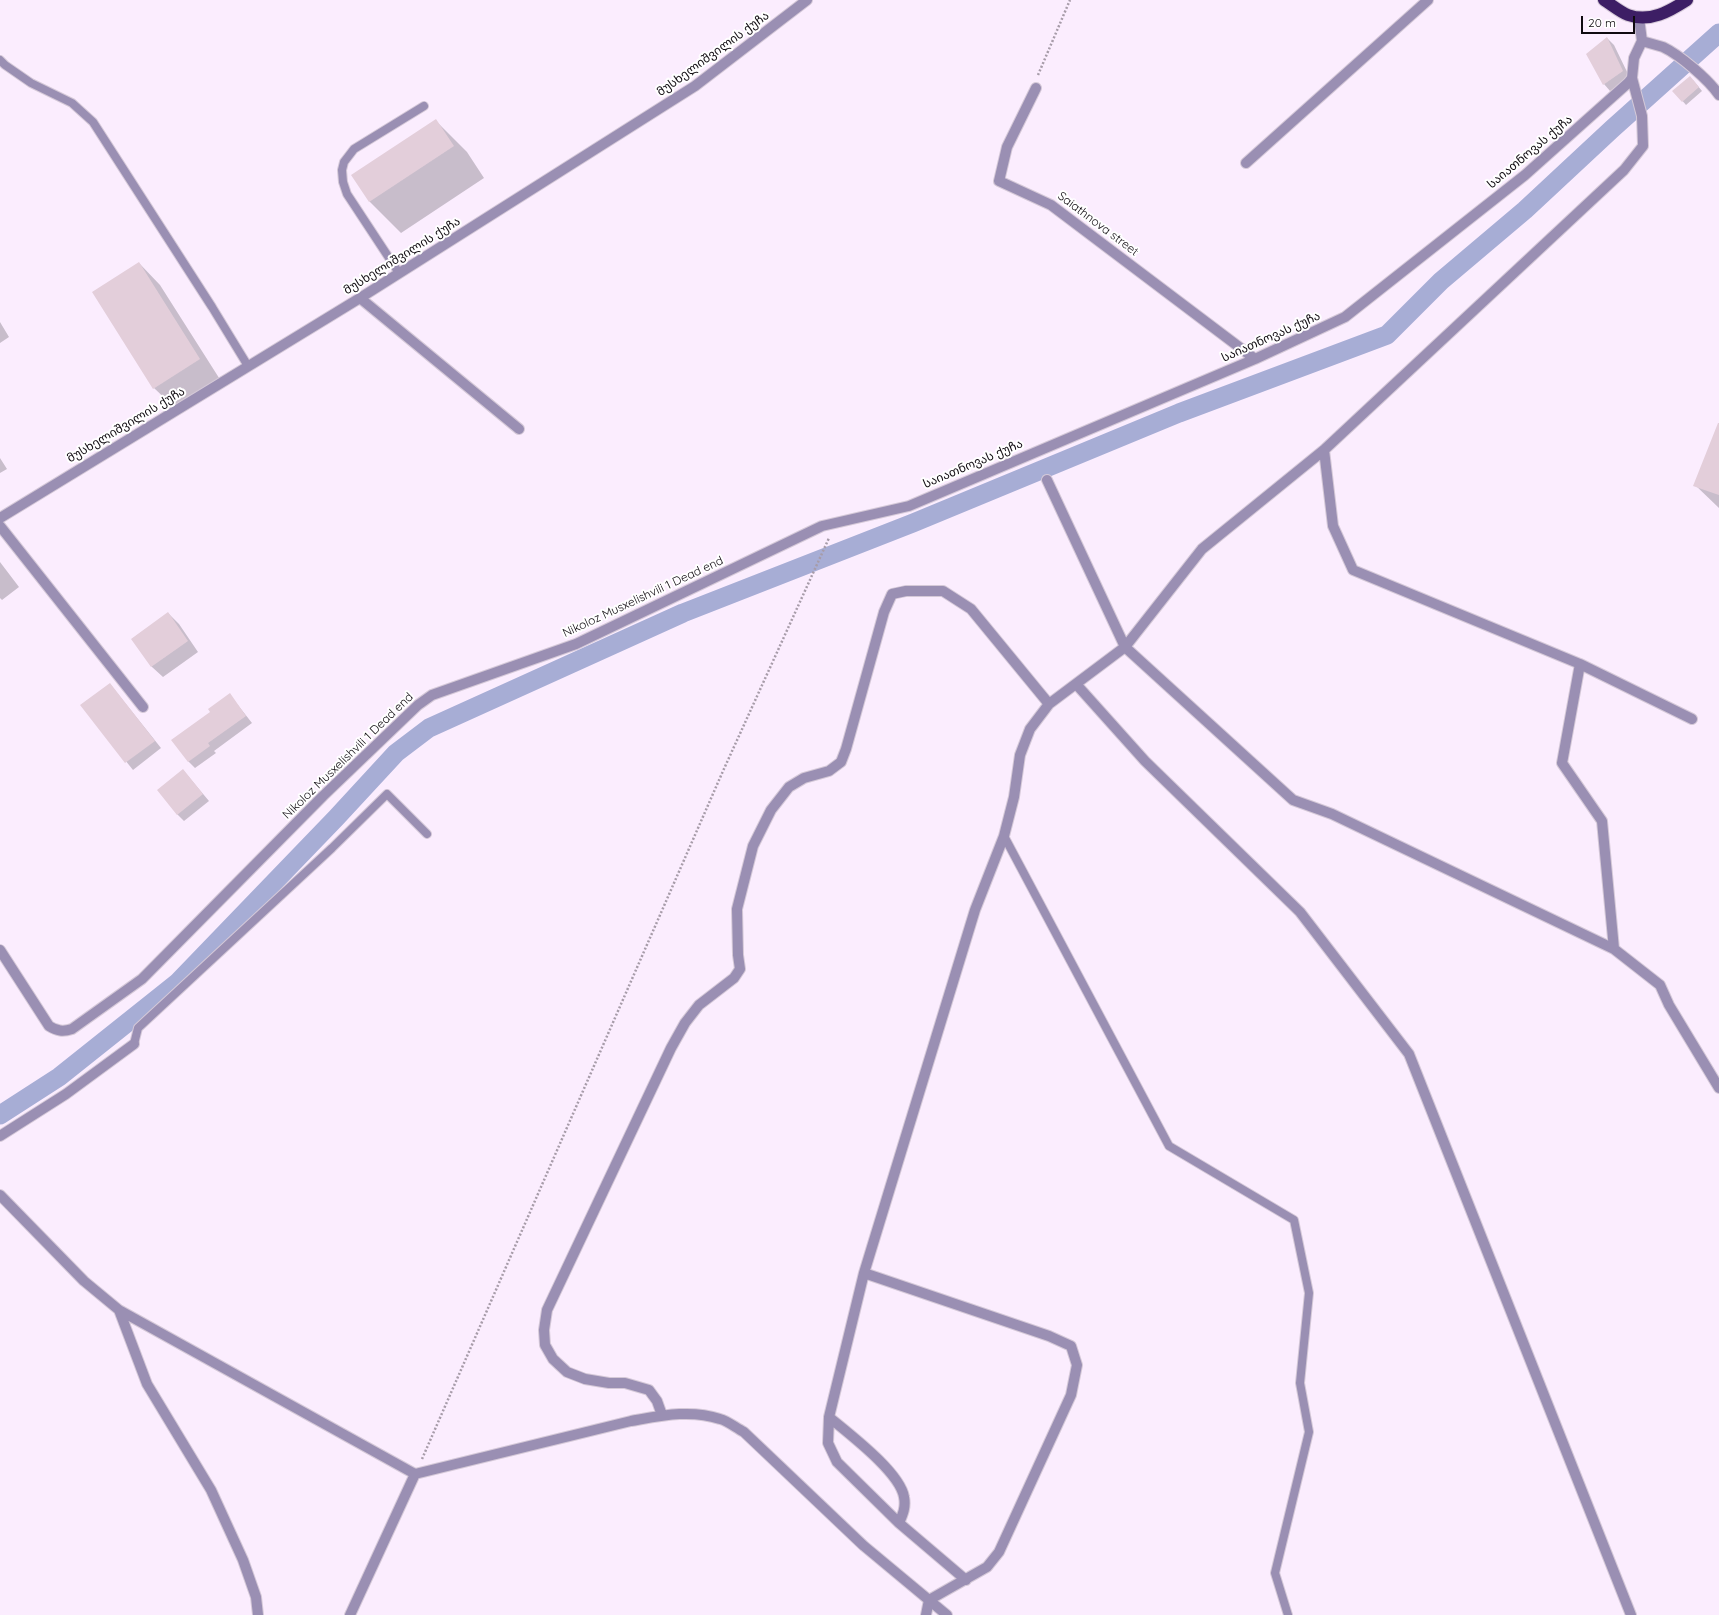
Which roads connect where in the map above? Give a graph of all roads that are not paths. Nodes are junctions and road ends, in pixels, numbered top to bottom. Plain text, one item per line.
1 (807, 0) edge
2 (1428, 0) edge
3 (1604, 0) edge
4 (1687, 0) edge
5 (1639, 18) junction
6 (1642, 41) junction
7 (0, 60) edge
8 (1633, 81) junction
9 (1036, 88) road end
10 (1719, 95) edge
11 (424, 106) dead end
12 (1246, 163) dead end
13 (399, 273) junction
14 (360, 298) junction
15 (1255, 359) junction
16 (248, 366) junction
17 (519, 429) dead end
18 (1324, 450) junction
19 (1047, 480) dead end
20 (0, 518) edge
21 (0, 526) edge
22 (822, 526) joint
23 (1125, 647) junction
24 (1580, 664) junction
25 (1076, 684) junction
26 (1049, 704) junction
27 (143, 707) dead end
28 (1692, 719) dead end
29 (427, 834) dead end
30 (1004, 836) junction
31 (1614, 949) junction
32 (0, 950) edge
33 (134, 1044) joint
34 (1719, 1088) edge
35 (0, 1136) edge
36 (0, 1195) edge
37 (864, 1273) junction
38 (119, 1310) junction
39 (662, 1415) junction
40 (829, 1417) junction
41 (415, 1474) junction
42 (899, 1523) junction
43 (966, 1580) junction
44 (929, 1600) junction
45 (258, 1615) edge
46 (350, 1615) edge
47 (926, 1615) edge
48 (947, 1615) edge
49 (1288, 1615) edge
50 (1630, 1615) edge

1 - 13 street, მუსხელიშვილის ქუჩა
2 - 12 street
3 - 5 highway
4 - 5 highway
5 - 6 street
6 - 8 street
6 - 10 street
7 - 16 lane
8 - 15 street, საიათნოვას ქუჩა
8 - 18 street
9 - 15 street, Saiathnova street
11 - 13 lane
13 - 14 street, მუსხელიშვილის ქუჩა
14 - 16 street, მუსხელიშვილის ქუჩა
14 - 17 street
15 - 22 street, საიათნოვას ქუჩა
16 - 20 street, მუსხელიშვილის ქუჩა
18 - 23 street
18 - 24 street
19 - 23 street
21 - 27 street
22 - 32 street, Nikoloz Musxelishvili 1 Dead end
23 - 25 street
23 - 31 street
24 - 28 street
24 - 31 street
25 - 26 street
25 - 50 street
26 - 30 street
26 - 39 street
29 - 33 lane
30 - 37 street
30 - 49 lane
31 - 34 street
33 - 35 street
36 - 38 street
37 - 40 street
37 - 43 street
38 - 41 street
38 - 45 street
39 - 41 street
39 - 44 street
40 - 42 street
40 - 42 street
41 - 46 street
42 - 43 street
43 - 44 street
44 - 47 street
44 - 48 street

